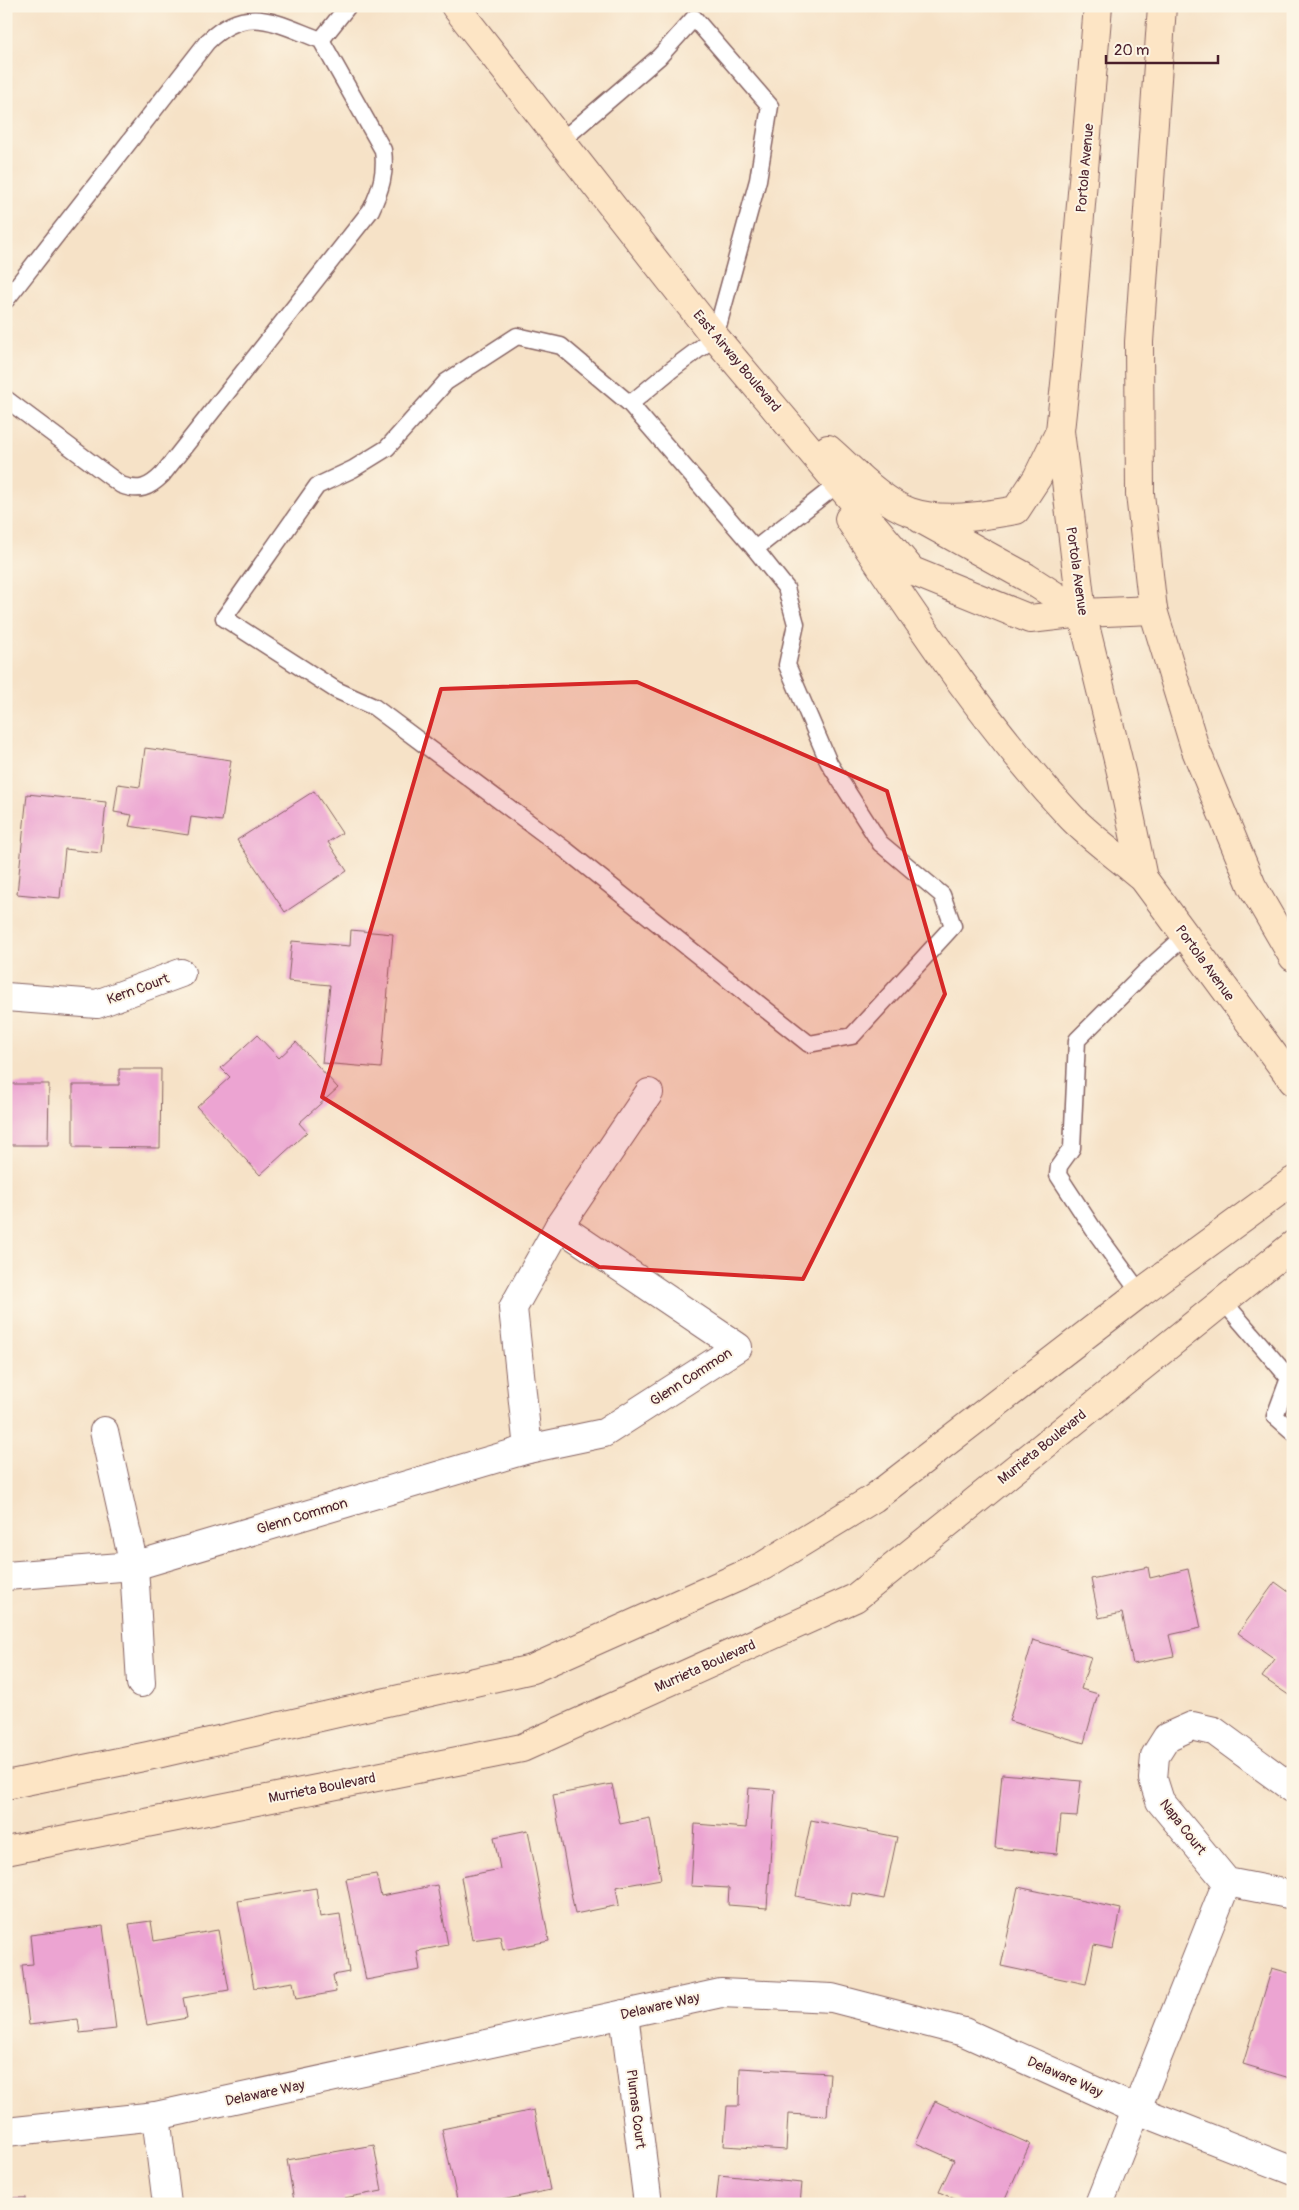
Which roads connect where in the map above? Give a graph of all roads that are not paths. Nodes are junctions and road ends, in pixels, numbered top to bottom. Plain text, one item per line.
1 (348, 6) edge
2 (455, 6) edge
3 (1098, 6) edge
4 (1162, 6) edge
5 (695, 12) edge
6 (321, 40) junction
7 (561, 141) junction
8 (6, 300) edge
9 (715, 336) junction
10 (765, 393) junction
11 (6, 399) edge
12 (630, 404) junction
13 (1060, 431) junction
14 (834, 486) junction
15 (909, 512) junction
16 (755, 549) junction
17 (1153, 610) junction
18 (1082, 613) junction
19 (1143, 878) junction
20 (1186, 936) junction
21 (1293, 958) edge
22 (181, 973) dead end
23 (6, 997) edge
24 (1293, 1081) edge
25 (649, 1093) dead end
26 (1293, 1181) edge
27 (559, 1226) junction
28 (1293, 1245) edge
29 (1140, 1293) junction
30 (1224, 1302) junction
31 (1291, 1377) edge
32 (104, 1431) dead end
33 (1293, 1432) edge
34 (528, 1449) junction
35 (134, 1566) junction
36 (6, 1576) edge
37 (142, 1683) dead end
38 (6, 1785) edge
39 (1293, 1789) edge
40 (6, 1851) edge
41 (1227, 1882) junction
42 (1293, 1894) edge
43 (624, 2014) junction
44 (1135, 2109) junction
45 (156, 2116) junction
46 (6, 2132) edge
47 (1293, 2171) edge
48 (167, 2204) edge
49 (648, 2204) edge
50 (1099, 2204) edge

1 - 6 lane
2 - 7 main road, East Airway Boulevard
3 - 13 main road, Portola Avenue
4 - 17 main road
5 - 7 lane
5 - 9 lane
6 - 8 lane
6 - 11 lane
7 - 9 main road, East Airway Boulevard
9 - 10 main road, East Airway Boulevard
9 - 12 lane
10 - 14 main road
10 - 15 main road
12 - 16 lane
12 - 16 lane
13 - 15 main road
13 - 18 main road, Portola Avenue
14 - 16 lane
14 - 18 main road
14 - 19 main road
15 - 18 main road
17 - 18 main road
17 - 21 main road
18 - 19 main road, Portola Avenue
19 - 20 main road, Portola Avenue
20 - 24 main road, Portola Avenue
20 - 29 lane
22 - 23 street, Kern Court
25 - 27 street
26 - 29 main road
27 - 34 street
27 - 34 street, Glenn Common
28 - 30 main road, Murrieta Boulevard
29 - 38 main road
30 - 31 lane
30 - 40 main road, Murrieta Boulevard
31 - 33 lane
32 - 35 street
34 - 35 street, Glenn Common
35 - 36 street, Glenn Common
35 - 37 street
39 - 41 street, Napa Court
41 - 42 street
41 - 44 street
43 - 44 street, Delaware Way
43 - 45 street, Delaware Way
43 - 49 street, Plumas Court
44 - 47 street, Delaware Way
44 - 50 street
45 - 46 street, Delaware Way
45 - 48 street

